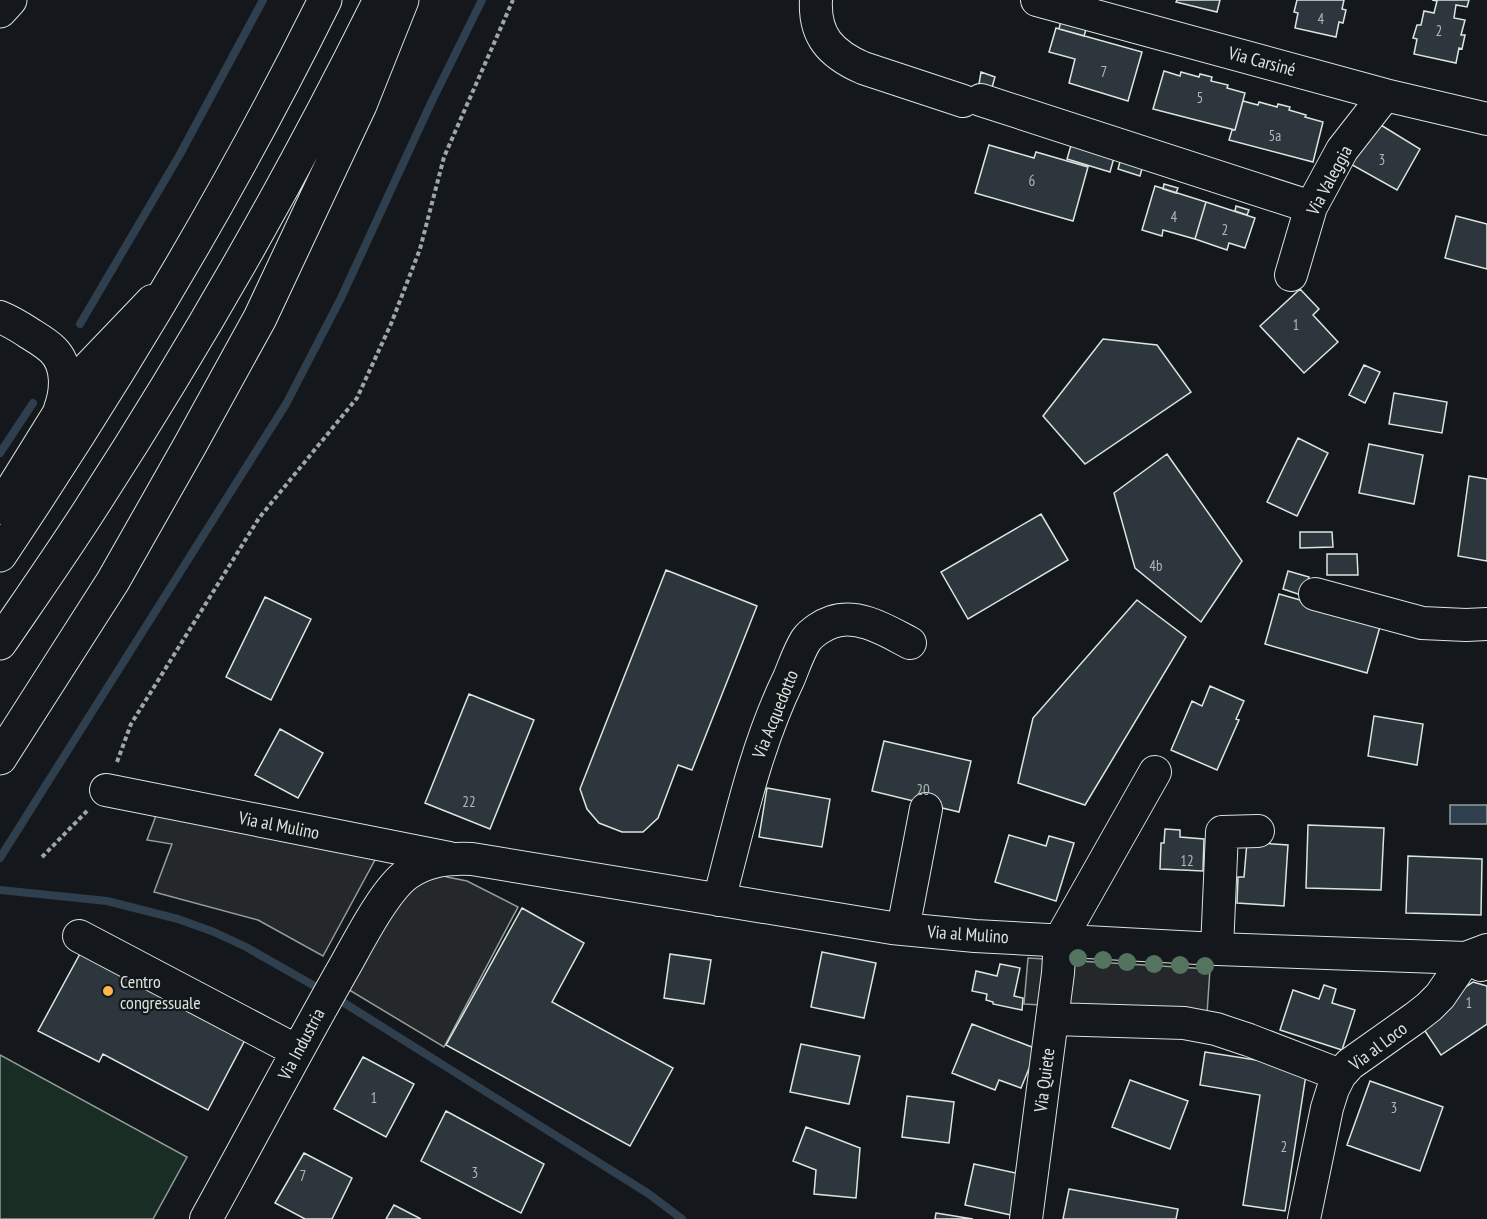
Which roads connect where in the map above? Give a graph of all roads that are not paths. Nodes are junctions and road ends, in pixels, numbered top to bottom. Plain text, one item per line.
1 (10, 0) edge
2 (325, 0) edge
3 (380, 0) edge
4 (402, 0) edge
5 (816, 0) edge
6 (1037, 0) edge
7 (0, 11) edge
8 (1385, 95) junction
9 (1487, 119) edge
10 (1311, 207) junction
11 (1291, 275) dead end
12 (174, 278) junction
13 (4, 319) edge
14 (56, 420) junction
15 (0, 508) edge
16 (0, 555) edge
17 (1315, 594) dead end
18 (1487, 624) edge
19 (0, 643) edge
20 (910, 643) dead end
21 (0, 758) edge
22 (1155, 772) dead end
23 (106, 790) road end
24 (926, 809) dead end
25 (1258, 831) dead end
26 (453, 858) junction
27 (406, 875) joint
28 (719, 900) junction
29 (903, 929) junction
30 (79, 936) dead end
31 (1060, 940) junction
32 (1217, 949) junction
33 (1480, 959) edge
34 (1052, 1019) junction
35 (297, 1051) junction
36 (1340, 1075) junction
37 (206, 1219) edge
38 (1026, 1219) edge
39 (1304, 1219) edge

1 - 7 highway
2 - 12 highway
3 - 19 highway
4 - 21 highway
5 - 10 street
6 - 8 street, Via Carsiné
8 - 9 street, Via Carsiné
8 - 10 street, Via Valeggia
10 - 11 street, Via Valeggia
12 - 14 street
12 - 16 highway
13 - 14 street
14 - 15 street
17 - 18 street
20 - 28 street, Via Acquedotto
22 - 31 street
23 - 26 street, Via al Mulino
24 - 29 street
25 - 32 street
26 - 27 street, Via al Mulino
26 - 28 street, Via al Mulino
27 - 35 street, Via Industria
28 - 29 street, Via al Mulino
29 - 31 street, Via al Mulino
30 - 35 street
31 - 32 street, Via al Mulino
31 - 34 street, Via Quiete
32 - 33 street, Via al Mulino
33 - 36 street, Via al Loco
34 - 36 street
34 - 38 street, Via Quiete
35 - 37 street, Via Industria
36 - 39 street, Via al Loco

